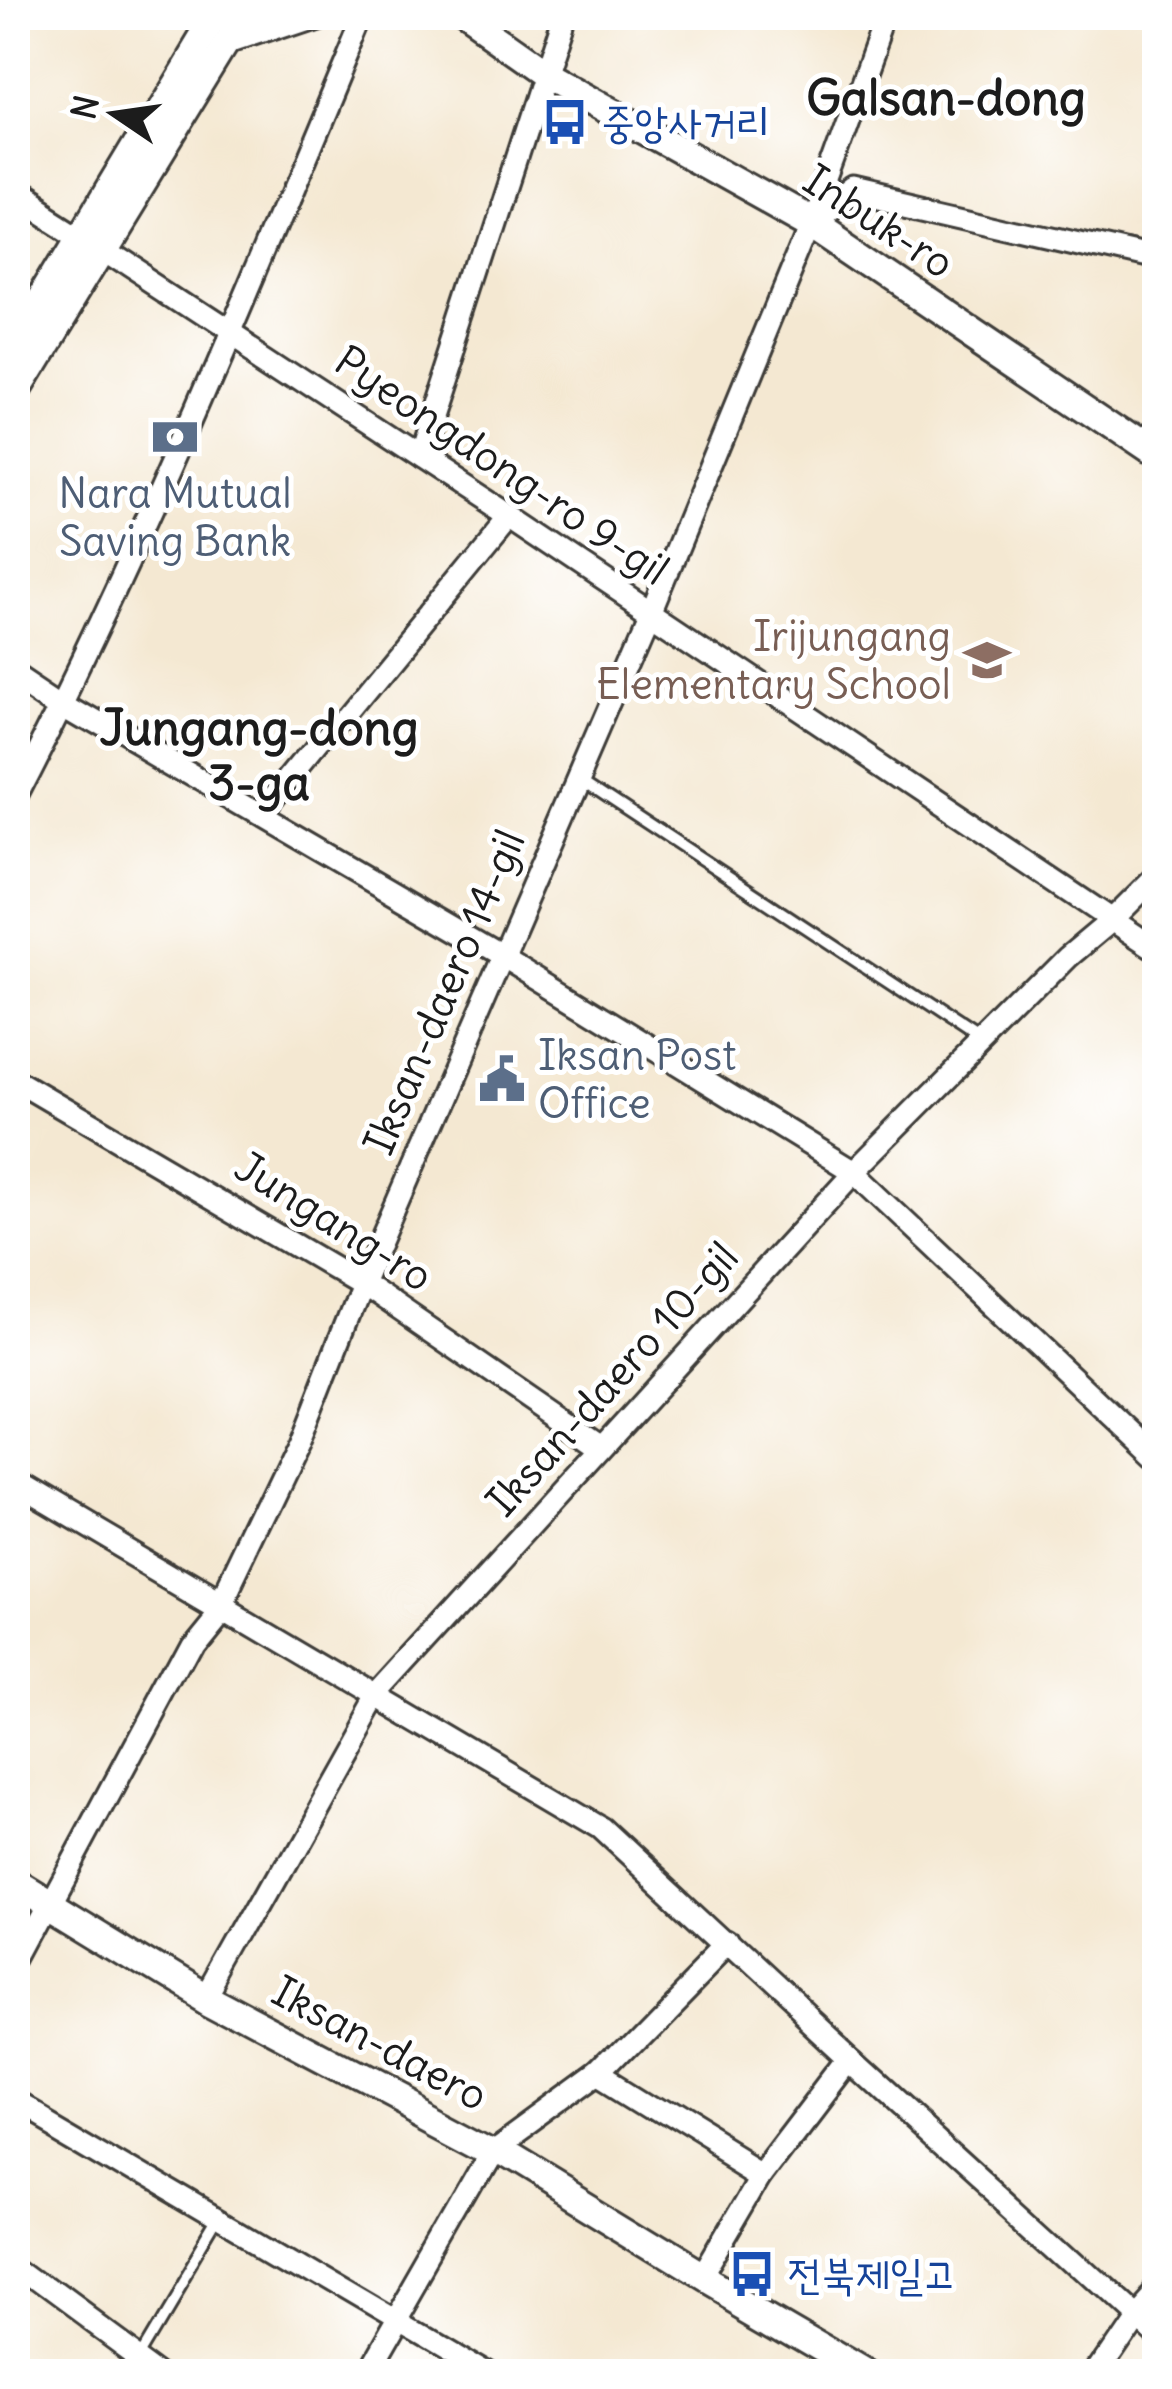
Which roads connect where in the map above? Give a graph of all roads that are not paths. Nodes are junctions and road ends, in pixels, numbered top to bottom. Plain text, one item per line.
1 (215, 15) edge
2 (247, 15) edge
3 (316, 15) edge
4 (362, 15) edge
5 (460, 15) edge
6 (562, 15) edge
7 (886, 15) edge
8 (227, 45) junction
9 (544, 74) junction
10 (15, 192) edge
11 (812, 223) junction
12 (92, 242) junction
13 (1157, 260) edge
14 (231, 332) junction
15 (15, 347) edge
16 (15, 392) edge
17 (419, 457) junction
18 (1157, 457) edge
19 (508, 516) junction
20 (651, 612) junction
21 (15, 667) edge
22 (64, 700) junction
23 (578, 778) junction
24 (15, 795) edge
25 (264, 815) junction
26 (1157, 875) edge
27 (1111, 921) junction
28 (1157, 950) edge
29 (501, 955) junction
30 (982, 1044) junction
31 (15, 1080) edge
32 (854, 1172) junction
33 (361, 1282) junction
34 (601, 1448) junction
35 (1157, 1458) edge
36 (15, 1482) edge
37 (221, 1602) junction
38 (376, 1696) junction
39 (15, 1882) edge
40 (52, 1903) junction
41 (727, 1943) junction
42 (15, 1969) edge
43 (206, 1999) junction
44 (852, 2062) junction
45 (601, 2072) junction
46 (15, 2098) edge
47 (494, 2151) junction
48 (766, 2174) junction
49 (223, 2219) junction
50 (15, 2265) edge
51 (704, 2280) junction
52 (1157, 2281) edge
53 (1129, 2312) junction
54 (395, 2321) junction
55 (1157, 2338) edge
56 (140, 2357) junction
57 (163, 2374) edge
58 (365, 2374) edge
59 (484, 2374) edge
60 (865, 2374) edge
61 (1088, 2374) edge

1 - 12 street
2 - 8 street
3 - 8 street
4 - 14 street
5 - 9 street, Inbuk-ro
6 - 9 street
7 - 11 street, Iksan-daero 14-gil
8 - 12 street
9 - 11 street, Inbuk-ro
9 - 17 street
10 - 12 street, Pyeongdong-ro 9-gil
11 - 13 street
11 - 18 street, Inbuk-ro
11 - 20 street, Iksan-daero 14-gil
12 - 14 street, Pyeongdong-ro 9-gil
12 - 15 street
12 - 16 street
14 - 17 street, Pyeongdong-ro 9-gil
14 - 22 street
17 - 19 street, Pyeongdong-ro 9-gil
19 - 20 street, Pyeongdong-ro 9-gil
19 - 25 street
20 - 23 street, Iksan-daero 14-gil
20 - 27 street, Pyeongdong-ro 9-gil
21 - 22 street
22 - 24 street
22 - 25 street
23 - 29 street, Iksan-daero 14-gil
23 - 30 lane
25 - 29 street
26 - 27 street, Iksan-daero 10-gil
27 - 28 street, Pyeongdong-ro 9-gil
27 - 30 street, Iksan-daero 10-gil
29 - 32 street
29 - 33 street, Iksan-daero 14-gil
30 - 32 street, Iksan-daero 10-gil
31 - 33 street, Jungang-ro
32 - 34 street, Iksan-daero 10-gil
32 - 35 street
33 - 34 street, Jungang-ro
33 - 37 street, Iksan-daero 14-gil
34 - 38 street, Iksan-daero 10-gil
36 - 37 street
37 - 38 street
37 - 40 street, Iksan-daero 14-gil
38 - 41 street
38 - 43 street, Iksan-daero 10-gil
39 - 40 street, Iksan-daero
40 - 42 street, Iksan-daero 14-gil
40 - 43 street, Iksan-daero
41 - 44 street
41 - 45 street
43 - 47 street, Iksan-daero
44 - 48 street
44 - 53 street
45 - 47 street
45 - 48 street
46 - 49 street
47 - 51 street, Iksan-daero
47 - 54 street
48 - 51 street
49 - 54 street
49 - 56 lane
50 - 56 street
51 - 60 street, Iksan-daero
52 - 53 street
53 - 55 street
53 - 61 street
54 - 58 street
54 - 59 street
56 - 57 street

